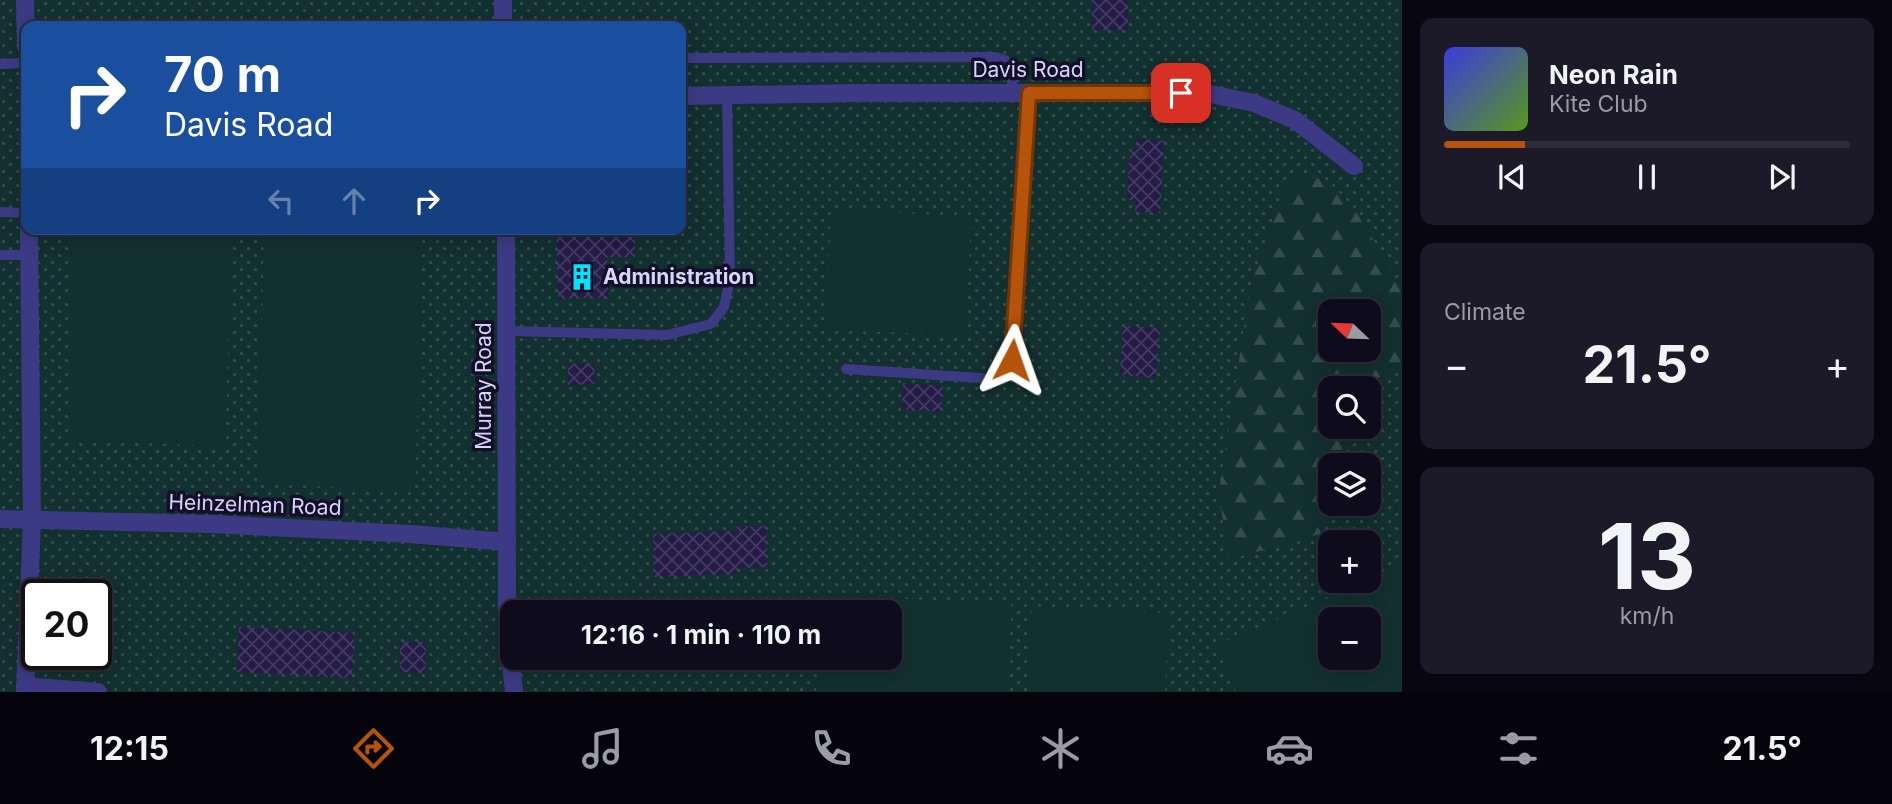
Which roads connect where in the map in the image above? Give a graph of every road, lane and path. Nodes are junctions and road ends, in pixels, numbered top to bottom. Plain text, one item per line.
1 (25, 0) edge
2 (503, 0) edge
3 (25, 21) edge
4 (503, 21) edge
5 (686, 58) edge
6 (21, 63) edge
7 (0, 64) edge
8 (1021, 93) junction
9 (727, 95) junction
10 (686, 96) edge
11 (1354, 166) dead end
12 (0, 212) edge
13 (21, 213) edge
14 (29, 235) edge
15 (506, 235) edge
16 (0, 255) edge
17 (29, 255) junction
18 (508, 331) junction
19 (846, 369) dead end
20 (0, 519) edge
21 (32, 521) junction
22 (507, 542) junction
23 (25, 689) edge
24 (99, 692) edge
25 (514, 692) edge

1 - 3 street
2 - 4 street
5 - 8 lane
6 - 7 lane
8 - 9 street, Davis Road
8 - 11 street, Davis Road
8 - 19 lane
9 - 10 street, Davis Road
9 - 18 lane
12 - 13 lane
14 - 17 street
15 - 18 street, Murray Road
16 - 17 lane
17 - 21 street
18 - 22 street, Murray Road
20 - 21 street, Heinzelman Road
21 - 22 street, Heinzelman Road
21 - 23 street
22 - 25 street, Murray Road
23 - 24 street

